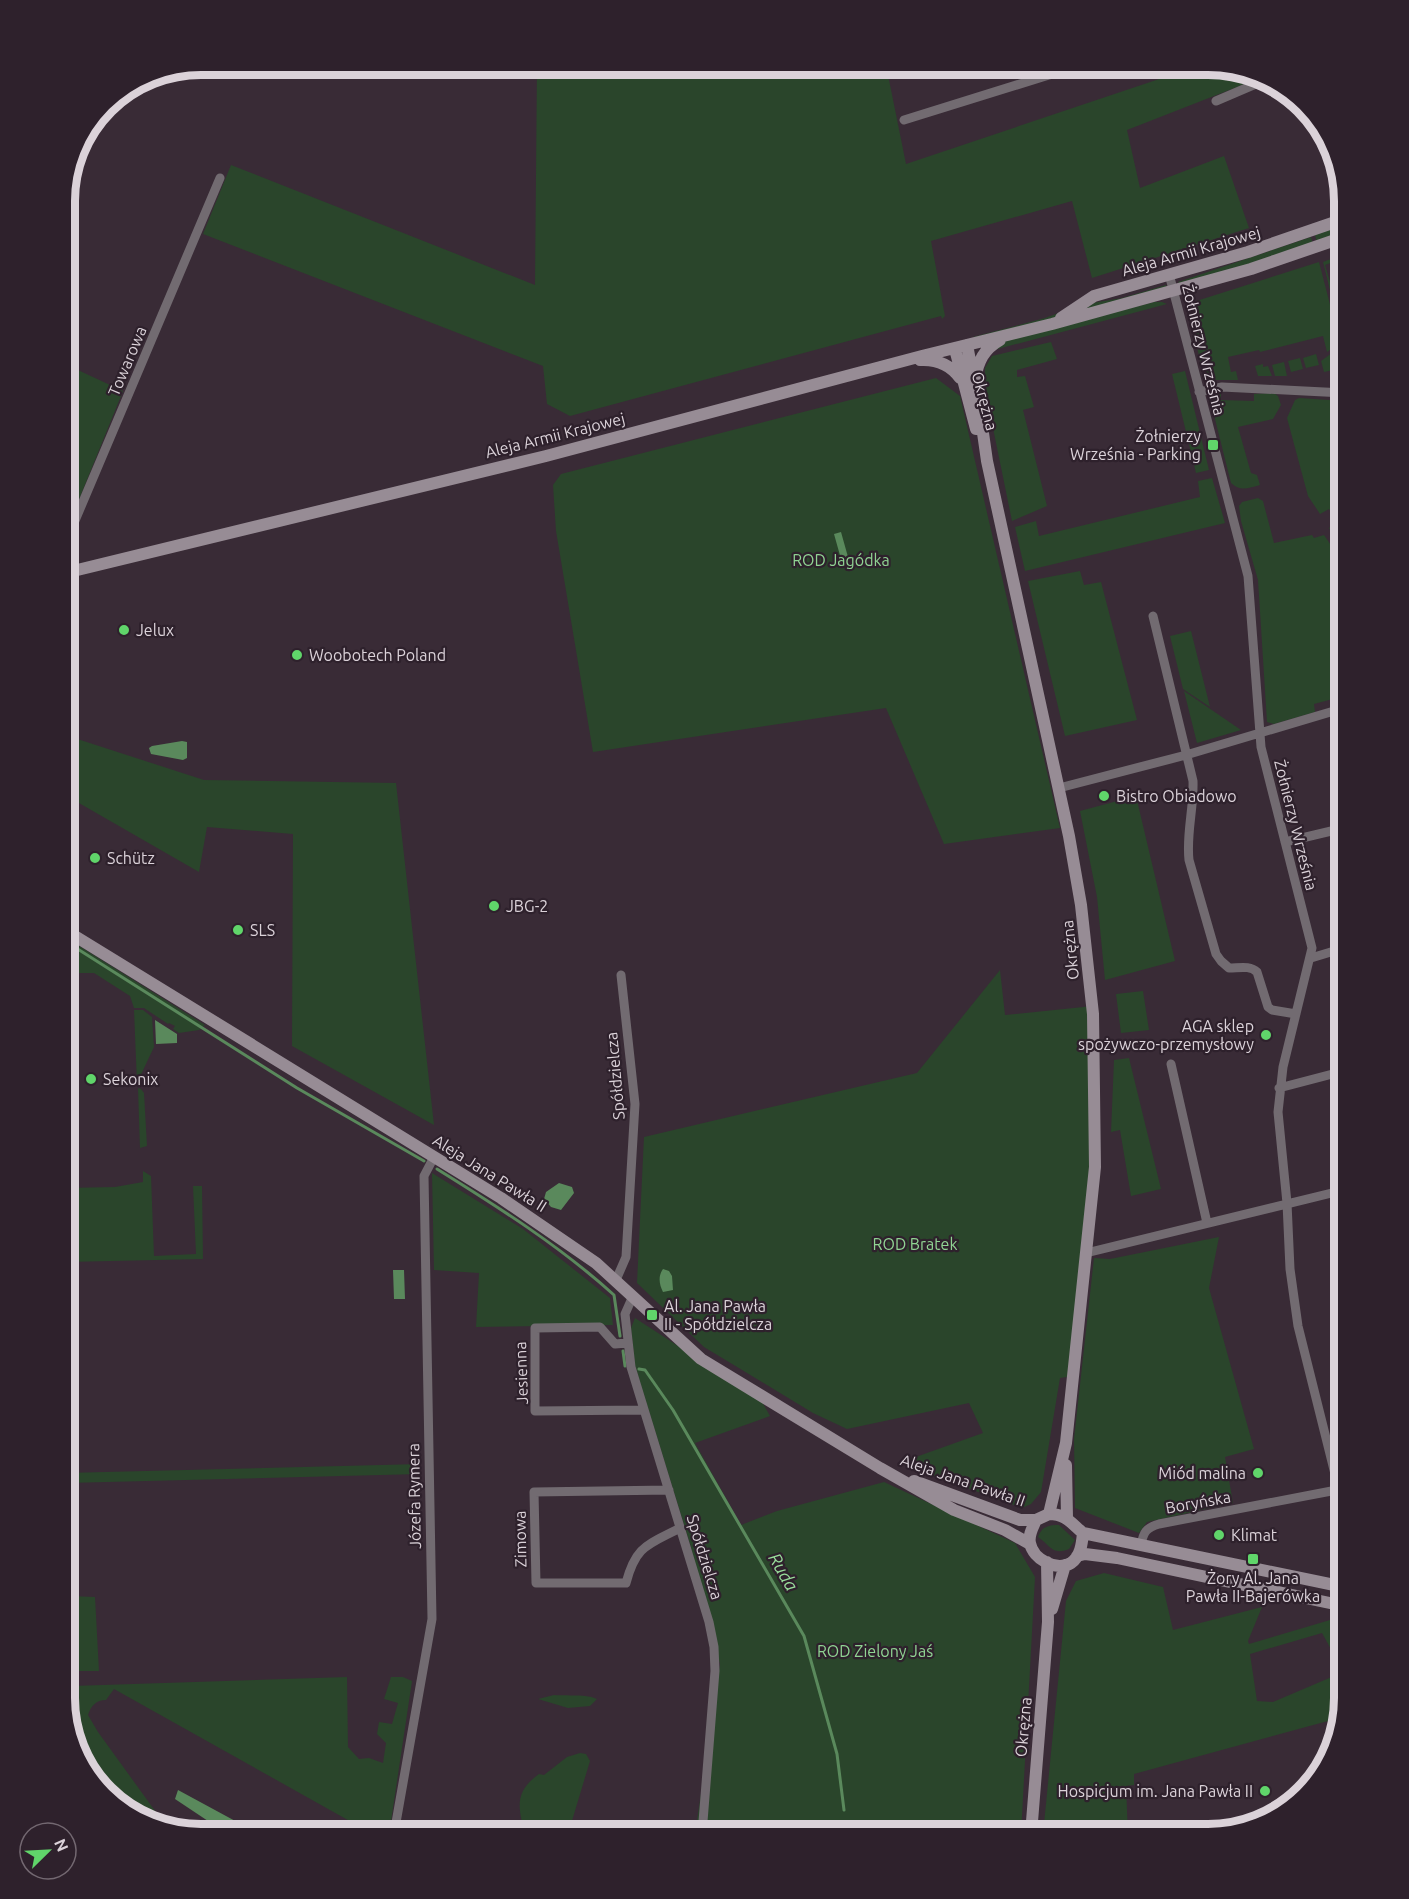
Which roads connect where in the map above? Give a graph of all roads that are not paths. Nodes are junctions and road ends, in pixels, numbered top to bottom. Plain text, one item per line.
1 (1049, 75) edge
2 (1254, 84) edge
3 (1216, 100) dead end
4 (904, 120) dead end
5 (220, 178) dead end
6 (1334, 223) edge
7 (1334, 240) edge
8 (1169, 274) junction
9 (1174, 291) junction
10 (1052, 324) junction
11 (1009, 335) junction
12 (961, 347) junction
13 (904, 361) junction
14 (968, 384) junction
15 (1199, 392) junction
16 (1334, 393) edge
17 (75, 521) edge
18 (75, 571) edge
19 (1153, 616) dead end
20 (1334, 711) edge
21 (1261, 734) junction
22 (1186, 755) junction
23 (1059, 788) junction
24 (1334, 830) edge
25 (1285, 842) junction
26 (75, 936) edge
27 (1334, 951) edge
28 (1311, 958) junction
29 (621, 975) dead end
30 (1296, 1014) junction
31 (1171, 1064) dead end
32 (1334, 1074) edge
33 (1279, 1088) junction
34 (434, 1157) junction
35 (1334, 1192) edge
36 (1287, 1203) junction
37 (1207, 1223) junction
38 (1086, 1253) junction
39 (616, 1280) junction
40 (633, 1296) junction
41 (627, 1343) junction
42 (644, 1410) junction
43 (1066, 1443) junction
44 (1334, 1460) edge
45 (880, 1468) junction
46 (669, 1490) junction
47 (1334, 1491) edge
48 (1049, 1514) junction
49 (1068, 1518) junction
50 (1036, 1520) junction
51 (680, 1528) junction
52 (1083, 1533) junction
53 (1030, 1544) junction
54 (1140, 1546) junction
55 (1077, 1556) junction
56 (1047, 1562) junction
57 (1065, 1565) junction
58 (1334, 1585) edge
59 (1334, 1604) edge
60 (1048, 1622) junction
61 (396, 1824) edge
62 (703, 1824) edge
63 (1032, 1824) edge

1 - 4 street
2 - 3 street
5 - 17 street, Towarowa
6 - 8 street, Aleja Armii Krajowej
7 - 9 street, Aleja Armii Krajowej
8 - 9 street, Żołnierzy Września
8 - 10 street, Aleja Armii Krajowej
9 - 10 street, Aleja Armii Krajowej
9 - 15 street, Żołnierzy Września
10 - 11 street, Aleja Armii Krajowej
11 - 12 street, Aleja Armii Krajowej
11 - 14 street
12 - 13 street, Aleja Armii Krajowej
12 - 14 street, Okrężna
13 - 14 street
13 - 18 street, Aleja Armii Krajowej
14 - 23 street, Okrężna
15 - 16 street
15 - 21 street, Żołnierzy Września
19 - 22 street
20 - 21 street
21 - 22 street
21 - 25 street, Żołnierzy Września
22 - 23 street
22 - 30 street
23 - 38 street, Okrężna
24 - 25 street
25 - 28 street, Żołnierzy Września
26 - 34 street, Aleja Jana Pawła II
27 - 28 street
28 - 30 street, Żołnierzy Września
29 - 39 street, Spółdzielcza
30 - 33 street, Żołnierzy Września
31 - 37 street
32 - 33 street
33 - 36 street, Żołnierzy Września
34 - 39 street, Aleja Jana Pawła II
34 - 61 street, Józefa Rymera
35 - 36 street
36 - 37 street
36 - 44 street, Żołnierzy Września
37 - 38 street
38 - 43 street, Okrężna
39 - 40 street, Aleja Jana Pawła II
40 - 41 street, Spółdzielcza
40 - 45 street, Aleja Jana Pawła II
41 - 42 street, Spółdzielcza
41 - 42 street, Jesienna
42 - 46 street, Spółdzielcza
43 - 48 street, Okrężna
43 - 49 street, Okrężna
45 - 50 street, Aleja Jana Pawła II
45 - 53 street, Aleja Jana Pawła II
46 - 51 street, Spółdzielcza
46 - 51 street, Zimowa
47 - 54 street, Boryńska
48 - 49 street
48 - 50 street
49 - 52 street
50 - 53 street
51 - 62 street, Spółdzielcza
52 - 54 street
52 - 55 street
53 - 56 street
54 - 58 street
55 - 57 street
55 - 59 street
56 - 57 street
56 - 60 street, Okrężna
57 - 60 street, Okrężna
60 - 63 street, Okrężna

